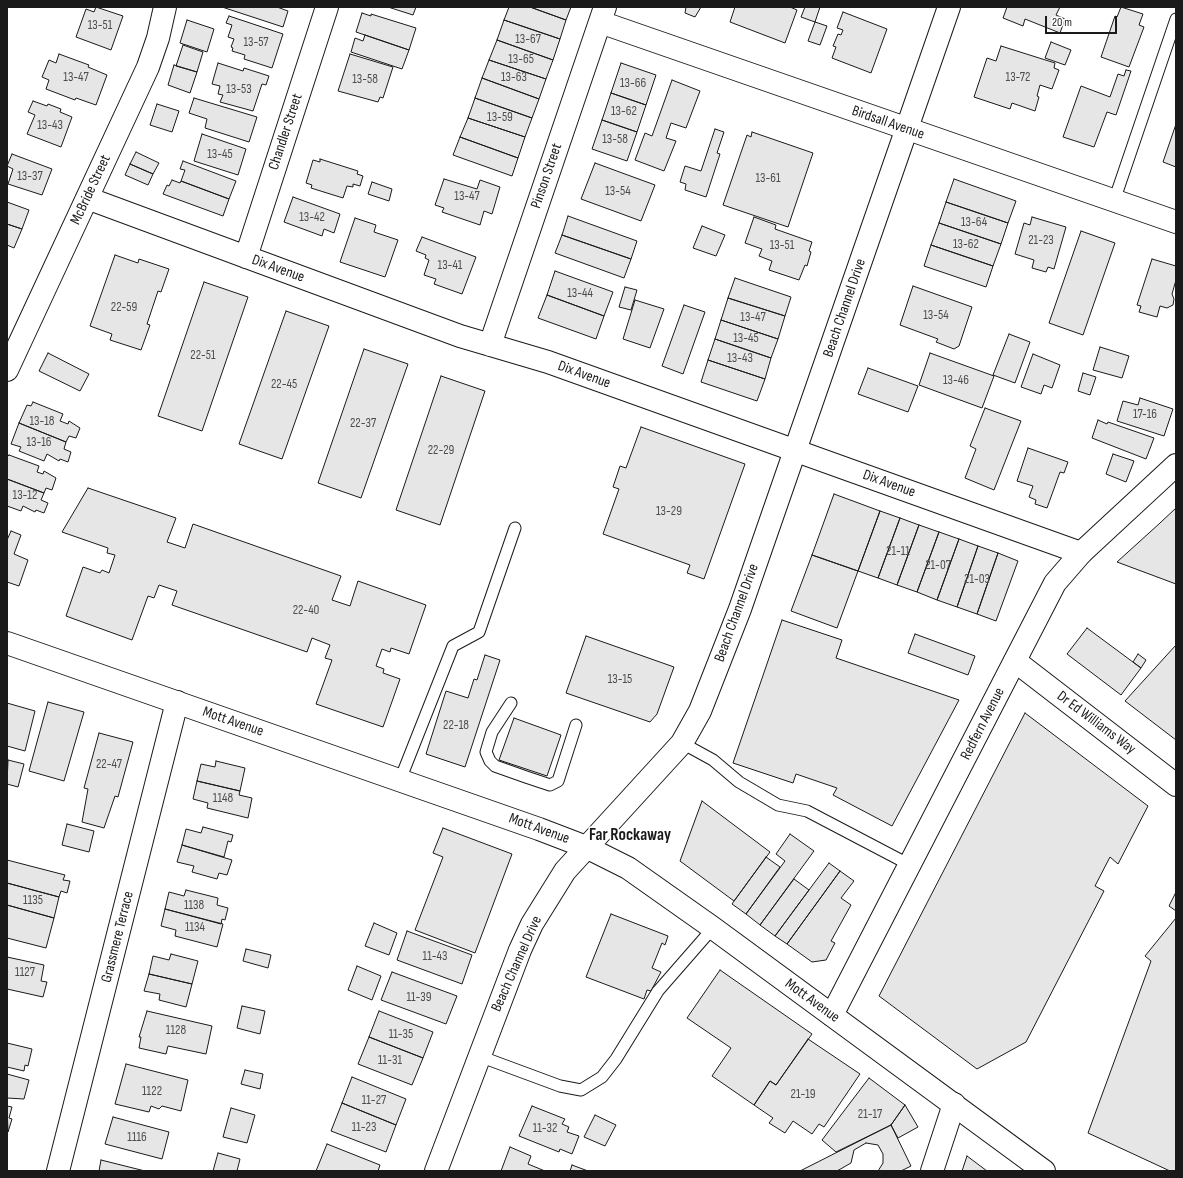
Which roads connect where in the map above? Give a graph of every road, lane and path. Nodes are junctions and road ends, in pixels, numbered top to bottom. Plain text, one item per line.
1 (165, 7) edge
2 (327, 7) edge
3 (949, 7) edge
4 (602, 15) edge
5 (1176, 18) edge
6 (907, 129) junction
7 (87, 198) junction
8 (1114, 201) junction
9 (1176, 222) edge
10 (246, 257) junction
11 (490, 345) junction
12 (7, 370) edge
13 (795, 450) junction
14 (1176, 465) edge
15 (515, 528) dead end
16 (1081, 553) junction
17 (7, 643) edge
18 (1015, 661) junction
19 (178, 702) junction
20 (511, 703) dead end
21 (576, 725) dead end
22 (682, 744) junction
23 (400, 780) junction
24 (1176, 785) edge
25 (586, 847) junction
26 (910, 865) junction
27 (713, 928) junction
28 (832, 1015) junction
29 (479, 1056) junction
30 (954, 1104) junction
31 (58, 1171) edge
32 (436, 1171) edge
33 (932, 1171) edge
34 (1044, 1171) edge

1 - 7 street, McBride Street
2 - 10 street, Chandler Street
3 - 6 street, Beach Channel Drive
4 - 6 street, Birdsall Avenue
4 - 11 street, Pinson Street
5 - 8 lane
6 - 8 street, Birdsall Avenue
6 - 13 street, Beach Channel Drive
7 - 10 street, Dix Avenue
7 - 12 street, McBride Street
8 - 9 street, Birdsall Avenue
10 - 11 street, Dix Avenue
11 - 13 street, Dix Avenue
13 - 16 street, Dix Avenue
13 - 22 street, Beach Channel Drive
14 - 16 street, Redfern Avenue
15 - 23 lane
16 - 18 street, Redfern Avenue
17 - 19 street, Mott Avenue
18 - 24 street, Dr Ed Williams Way
18 - 26 street, Redfern Avenue
19 - 23 street, Mott Avenue
19 - 31 street, Grassmere Terrace
20 - 21 lane
22 - 25 street, Beach Channel Drive
22 - 26 lane
23 - 25 street, Mott Avenue
25 - 27 street, Mott Avenue
25 - 29 street, Beach Channel Drive
26 - 28 street, Redfern Avenue
27 - 28 street, Mott Avenue
27 - 29 lane
28 - 30 street, Mott Avenue
29 - 32 street, Beach Channel Drive
30 - 33 street
30 - 34 street, Mott Avenue

